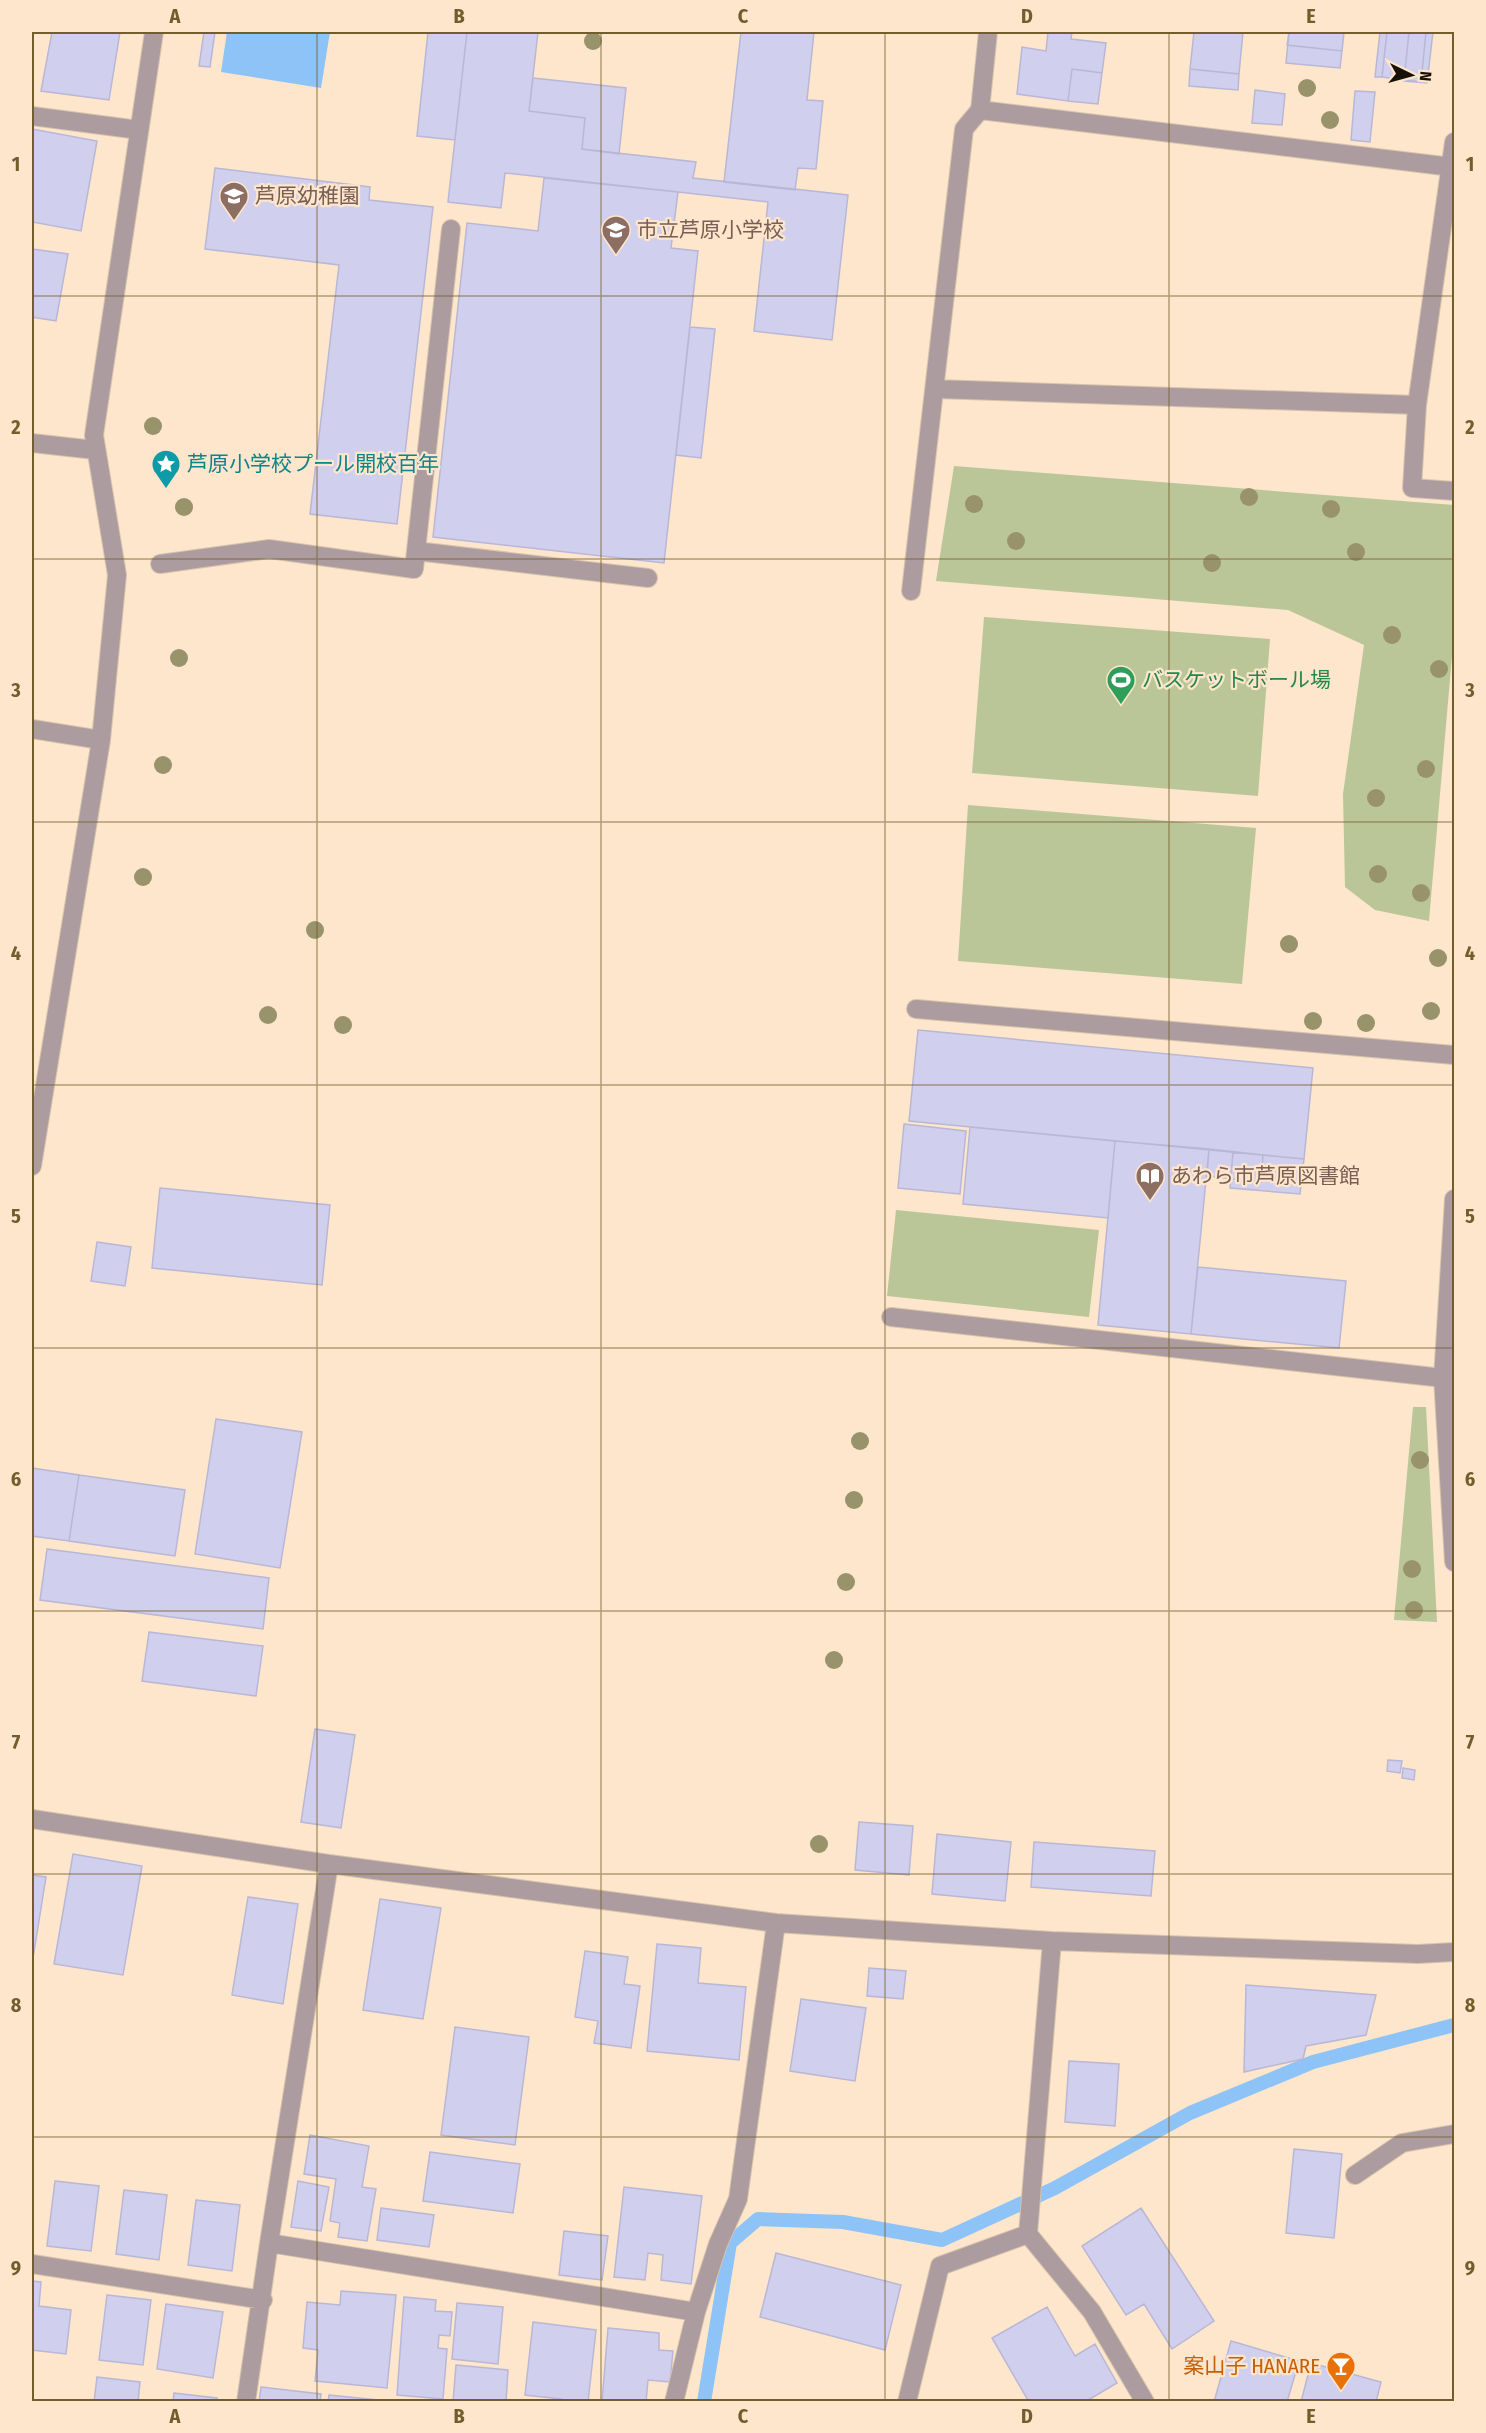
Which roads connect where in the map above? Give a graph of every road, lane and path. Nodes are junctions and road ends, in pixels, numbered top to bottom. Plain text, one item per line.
1 (154, 32) edge
2 (988, 32) edge
3 (980, 110) junction
4 (32, 116) edge
5 (140, 130) junction
6 (1455, 142) edge
7 (1452, 167) junction
8 (451, 229) dead end
9 (936, 390) junction
10 (1417, 405) junction
11 (32, 443) edge
12 (95, 450) junction
13 (1455, 491) edge
14 (416, 551) junction
15 (160, 564) dead end
16 (648, 578) dead end
17 (911, 591) dead end
18 (32, 729) edge
19 (100, 740) junction
20 (916, 1009) dead end
21 (1455, 1056) edge
22 (32, 1166) edge
23 (1455, 1199) edge
24 (891, 1317) dead end
25 (1443, 1378) junction
26 (1455, 1562) edge
27 (32, 1819) edge
28 (329, 1864) junction
29 (776, 1923) junction
30 (1052, 1941) junction
31 (1455, 1952) edge
32 (1455, 2134) edge
33 (1355, 2175) dead end
34 (1028, 2234) junction
35 (269, 2243) junction
36 (32, 2264) edge
37 (262, 2300) junction
38 (696, 2312) junction
39 (246, 2402) edge
40 (674, 2402) edge
41 (907, 2402) edge
42 (1145, 2402) edge

1 - 5 street
2 - 3 street
3 - 7 street
3 - 9 street
4 - 5 street
5 - 12 street
6 - 7 street
7 - 10 street
8 - 14 street
9 - 10 street
9 - 17 street
10 - 13 street
11 - 12 street
12 - 19 street
14 - 15 street
14 - 16 street
18 - 19 street
19 - 22 street
20 - 21 street
23 - 25 street
24 - 25 street
25 - 26 street
27 - 28 street
28 - 29 street
28 - 35 street
29 - 30 street
29 - 38 street
30 - 31 street
30 - 34 street
32 - 33 street
34 - 41 street
34 - 42 street
35 - 37 street
35 - 38 street
36 - 37 street
37 - 39 street
38 - 40 street

